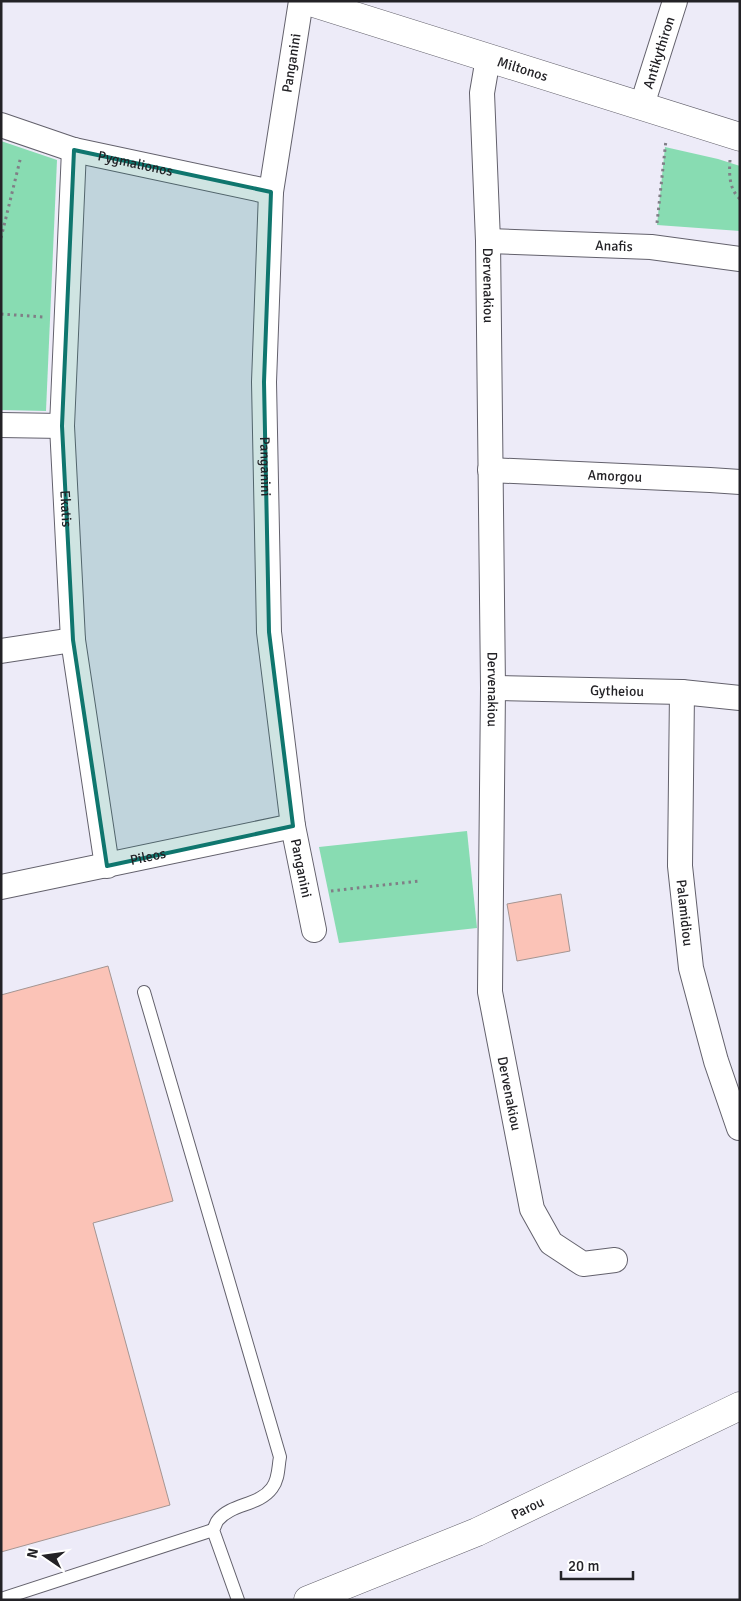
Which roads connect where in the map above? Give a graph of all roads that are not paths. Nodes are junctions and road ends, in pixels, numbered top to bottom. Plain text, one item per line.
1 (301, 1) edge
2 (306, 1) edge
3 (675, 1) edge
4 (488, 58) junction
5 (642, 105) junction
6 (1, 125) edge
7 (735, 147) edge
8 (74, 150) junction
9 (271, 192) junction
10 (488, 241) junction
11 (740, 259) edge
12 (1, 425) edge
13 (62, 426) junction
14 (490, 470) junction
15 (740, 482) edge
16 (73, 640) junction
17 (1, 652) edge
18 (493, 688) junction
19 (682, 692) junction
20 (740, 698) edge
21 (294, 826) junction
22 (107, 866) junction
23 (1, 886) edge
24 (314, 930) dead end
25 (144, 992) dead end
26 (739, 1128) edge
27 (615, 1260) dead end
28 (740, 1406) edge
29 (213, 1530) junction
30 (1, 1599) edge
31 (238, 1600) edge
32 (308, 1600) edge

1 - 9 street, Panganini
2 - 4 street, Miltonos
3 - 5 street, Antikythiron
4 - 5 street, Miltonos
4 - 10 street, Dervenakiou
5 - 7 street, Miltonos
6 - 8 street, Pygmalionos
8 - 9 street, Pygmalionos
8 - 13 street, Ekatis
9 - 21 street, Panganini
10 - 11 street, Anafis
10 - 14 street, Dervenakiou
12 - 13 street
13 - 16 street, Ekatis
14 - 15 street, Amorgou
14 - 18 street, Dervenakiou
16 - 17 street
16 - 22 street, Ekatis
18 - 19 street, Gytheiou
18 - 27 street, Dervenakiou
19 - 20 street, Gytheiou
19 - 26 street, Palamidiou
21 - 22 street, Pileos
21 - 24 street, Panganini
22 - 23 street, Pileos
25 - 29 lane
28 - 32 street, Parou
29 - 30 lane
29 - 31 lane

